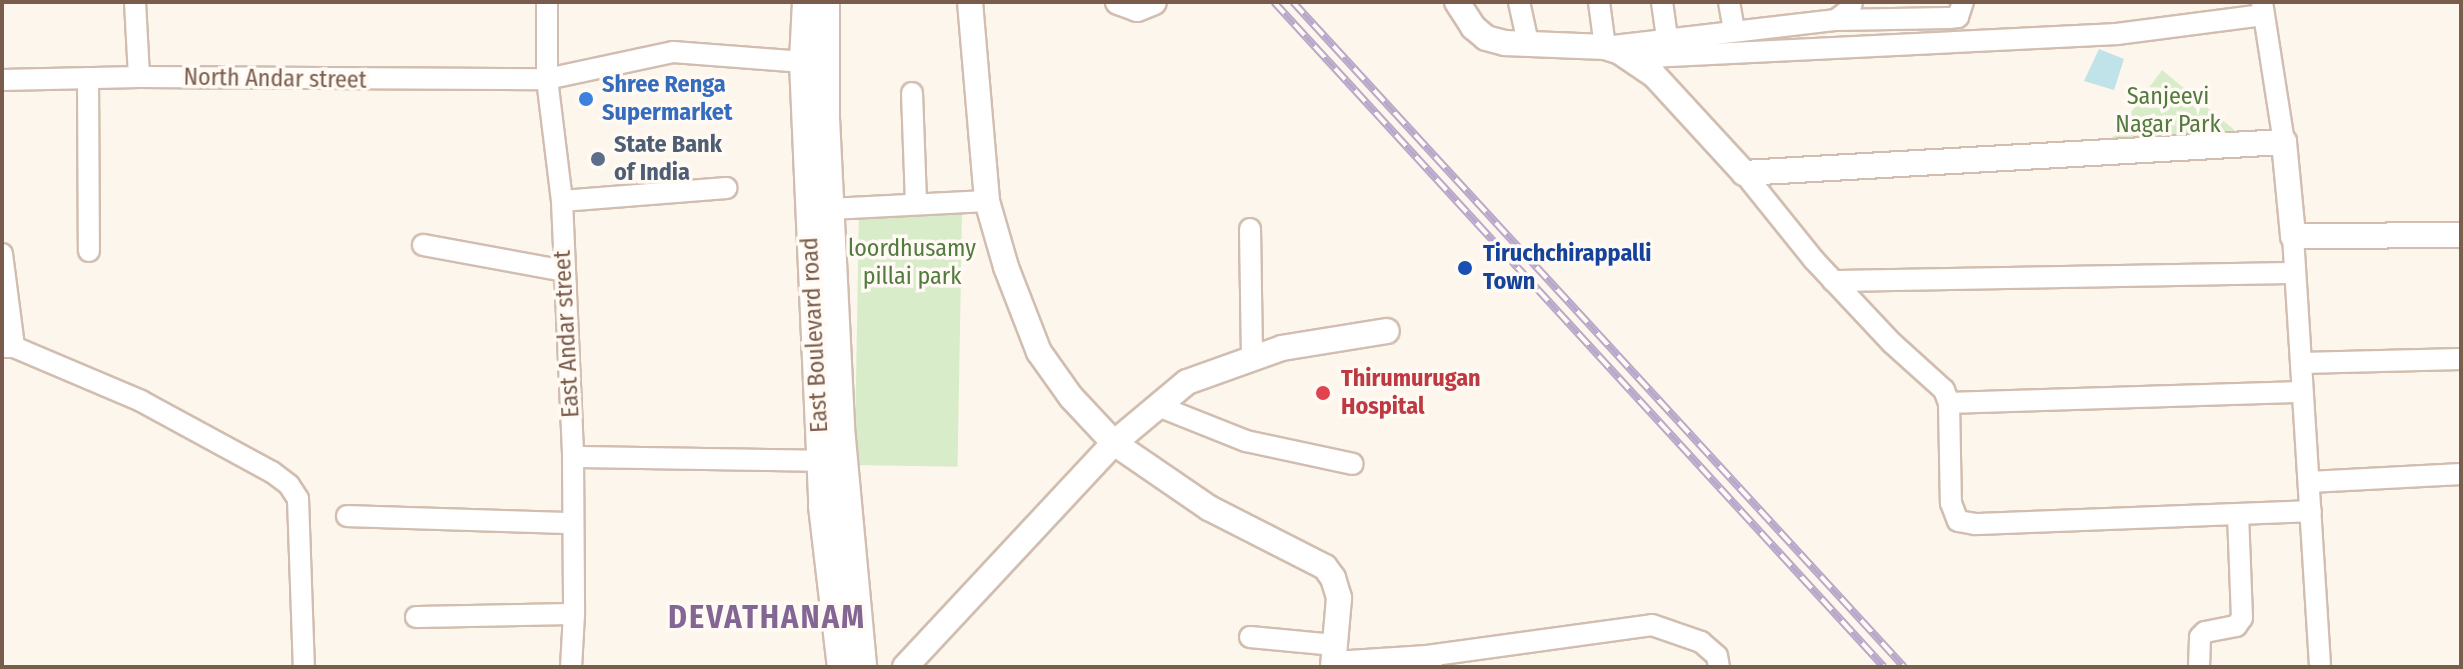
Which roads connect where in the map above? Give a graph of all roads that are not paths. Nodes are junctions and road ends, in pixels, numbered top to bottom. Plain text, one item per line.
1 (135, 2) edge
2 (547, 2) edge
3 (807, 2) edge
4 (825, 2) edge
5 (970, 2) edge
6 (1118, 2) edge
7 (1154, 2) edge
8 (1457, 2) edge
9 (1519, 2) edge
10 (1599, 2) edge
11 (1662, 2) edge
12 (1729, 2) edge
13 (1852, 2) edge
14 (1963, 2) edge
15 (2262, 8) edge
16 (1836, 20) junction
17 (1734, 31) junction
18 (1667, 38) junction
19 (1528, 43) junction
20 (1605, 47) junction
21 (1629, 58) junction
22 (804, 62) junction
23 (139, 77) junction
24 (88, 78) junction
25 (547, 79) junction
26 (2, 80) edge
27 (912, 93) dead end
28 (2284, 142) junction
29 (1744, 173) junction
30 (726, 188) dead end
31 (562, 201) junction
32 (987, 201) junction
33 (916, 202) junction
34 (830, 209) junction
35 (1250, 229) dead end
36 (2461, 235) edge
37 (2293, 236) junction
38 (423, 245) dead end
39 (89, 251) dead end
40 (2, 254) edge
41 (564, 271) junction
42 (2294, 273) junction
43 (1833, 281) junction
44 (1387, 331) dead end
45 (8, 347) edge
46 (1252, 356) junction
47 (2461, 359) edge
48 (2301, 363) junction
49 (2301, 392) junction
50 (1949, 403) junction
51 (1158, 406) junction
52 (1114, 443) junction
53 (573, 457) junction
54 (822, 461) junction
55 (1353, 464) dead end
56 (2461, 474) edge
57 (2310, 482) junction
58 (2311, 511) junction
59 (2238, 514) junction
60 (347, 516) dead end
61 (572, 523) junction
62 (574, 614) junction
63 (416, 617) dead end
64 (1250, 637) dead end
65 (1334, 658) edge
66 (1430, 662) edge
67 (304, 667) edge
68 (571, 667) edge
69 (842, 667) edge
70 (862, 667) edge
71 (905, 667) edge
72 (1719, 667) edge
73 (2199, 667) edge
74 (2320, 667) edge

1 - 23 street
2 - 25 street, East Andar street
3 - 22 main road, East Boulevard road
4 - 34 main road
5 - 32 street
6 - 7 street
8 - 19 street
9 - 19 street
10 - 20 street
11 - 18 street
12 - 17 street
13 - 16 street
14 - 16 street
15 - 21 street
15 - 28 street
16 - 17 street
17 - 18 street
18 - 20 street
19 - 20 street
20 - 21 street
21 - 29 street
22 - 25 street, North Andar street
22 - 54 main road, East Boulevard road
23 - 24 street, North Andar street
23 - 25 street, North Andar street
24 - 26 street, North Andar street
24 - 39 street
25 - 31 street, East Andar street
27 - 33 street
28 - 29 street
28 - 37 street
29 - 43 street
30 - 31 street
31 - 41 street, East Andar street
32 - 33 street
32 - 52 street
33 - 34 street
34 - 70 main road
35 - 46 street
36 - 37 street
37 - 42 street
38 - 41 street
40 - 45 street
41 - 53 street, East Andar street
42 - 43 street
42 - 48 street
43 - 50 street
44 - 46 street
45 - 67 street
46 - 51 street
47 - 48 street
48 - 49 street
49 - 50 street
49 - 57 street
50 - 59 street
51 - 52 street
51 - 55 street
52 - 65 street
52 - 71 street
53 - 54 street
53 - 61 street, East Andar street
54 - 69 main road, East Boulevard road
56 - 57 street
57 - 58 street
58 - 59 street
58 - 74 street
59 - 73 street
60 - 61 street
61 - 62 street, East Andar street
62 - 63 street
62 - 68 street, East Andar street
64 - 65 street
65 - 66 street
66 - 72 street

